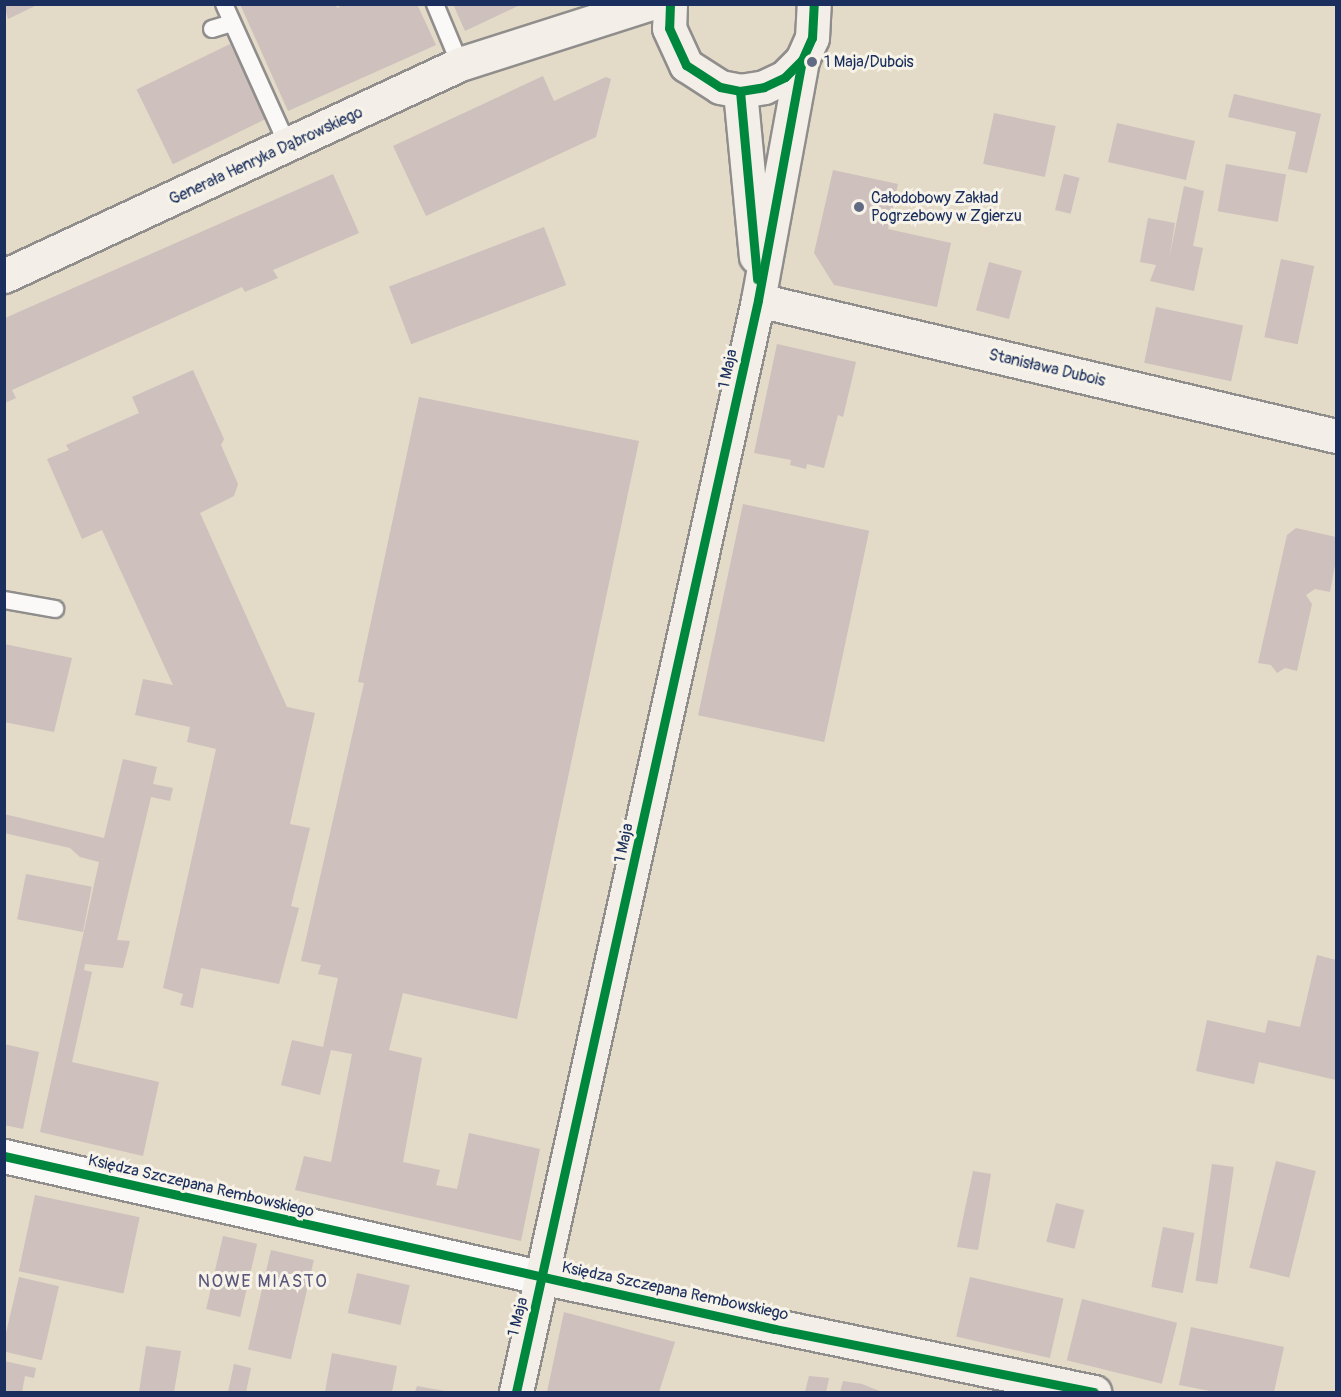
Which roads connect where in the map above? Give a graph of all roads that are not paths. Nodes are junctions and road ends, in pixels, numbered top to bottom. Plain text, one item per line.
1 (224, 4) edge
2 (435, 4) edge
3 (814, 4) edge
4 (663, 12) edge
5 (232, 23) junction
6 (212, 28) dead end
7 (802, 60) junction
8 (460, 64) junction
9 (740, 91) junction
10 (288, 146) junction
11 (4, 276) edge
12 (758, 300) junction
13 (1336, 436) edge
14 (4, 600) edge
15 (55, 609) dead end
16 (4, 1156) edge
17 (544, 1278) junction
18 (516, 1392) edge
19 (1094, 1392) edge

1 - 5 lane
2 - 8 lane
3 - 7 street, 1 Maja
4 - 8 street, Generała Henryka Dąbrowskiego
4 - 9 street
5 - 6 lane
5 - 10 lane
7 - 9 street
7 - 12 street, 1 Maja
8 - 10 street, Generała Henryka Dąbrowskiego
9 - 12 street, 1 Maja
10 - 11 street, Generała Henryka Dąbrowskiego
12 - 13 street, Stanisława Dubois
12 - 17 street, 1 Maja
14 - 15 lane
16 - 17 street, Księdza Szczepana Rembowskiego
17 - 18 street, 1 Maja
17 - 19 street, Księdza Szczepana Rembowskiego

